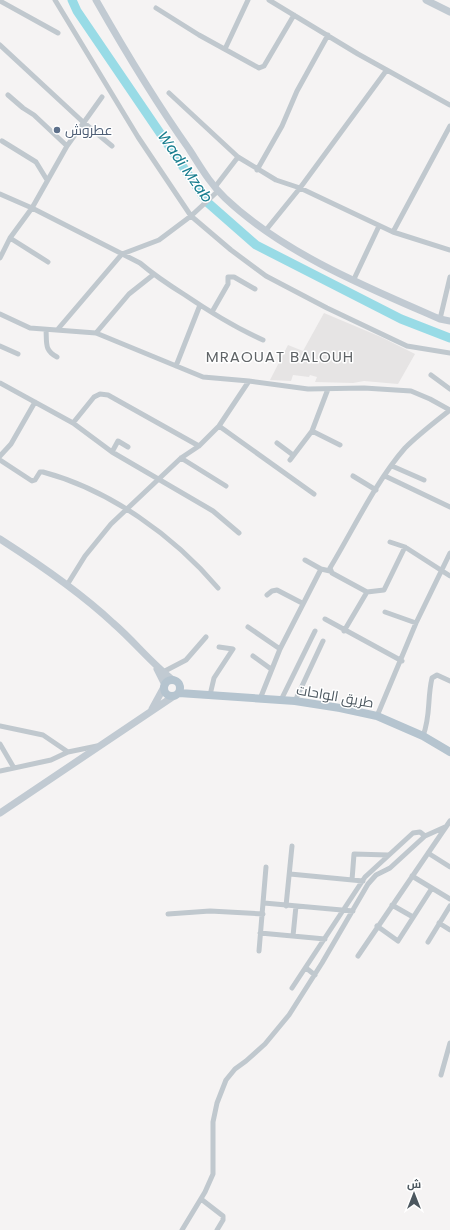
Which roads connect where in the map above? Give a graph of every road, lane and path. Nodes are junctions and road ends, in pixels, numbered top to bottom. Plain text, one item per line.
1 (55, 0) edge
2 (96, 0) edge
3 (248, 0) edge
4 (269, 0) edge
5 (426, 0) edge
6 (0, 1) edge
7 (156, 8) dead end
8 (450, 12) edge
9 (294, 15) junction
10 (58, 33) dead end
11 (328, 35) junction
12 (0, 45) edge
13 (225, 49) junction
14 (386, 71) junction
15 (169, 93) dead end
16 (8, 94) dead end
17 (102, 97) dead end
18 (450, 105) edge
19 (83, 122) junction
20 (450, 126) edge
21 (2, 141) dead end
22 (67, 146) junction
23 (112, 146) dead end
24 (238, 157) junction
25 (257, 170) junction
26 (47, 180) junction
27 (300, 188) junction
28 (217, 189) junction
29 (0, 194) edge
30 (32, 208) junction
31 (191, 216) junction
32 (379, 226) junction
33 (266, 230) junction
34 (393, 232) junction
35 (10, 238) junction
36 (450, 250) edge
37 (122, 254) junction
38 (0, 258) edge
39 (48, 262) dead end
40 (153, 275) junction
41 (450, 277) edge
42 (354, 279) junction
43 (254, 289) dead end
44 (200, 305) junction
45 (212, 312) junction
46 (0, 314) edge
47 (440, 319) junction
48 (450, 321) edge
49 (58, 329) junction
50 (46, 330) junction
51 (96, 333) junction
52 (263, 340) dead end
53 (0, 346) edge
54 (450, 353) edge
55 (18, 354) dead end
56 (58, 357) dead end
57 (176, 366) junction
58 (431, 375) dead end
59 (248, 381) junction
60 (0, 383) edge
61 (450, 388) edge
62 (328, 390) junction
63 (35, 402) junction
64 (450, 410) edge
65 (73, 423) junction
66 (219, 426) junction
67 (312, 431) junction
68 (277, 443) dead end
69 (340, 445) dead end
70 (128, 446) dead end
71 (199, 446) junction
72 (112, 452) junction
73 (0, 456) edge
74 (181, 458) junction
75 (0, 460) edge
76 (392, 466) junction
77 (353, 476) dead end
78 (385, 476) junction
79 (159, 479) junction
80 (424, 480) dead end
81 (226, 486) dead end
82 (376, 490) junction
83 (314, 494) dead end
84 (450, 507) edge
85 (126, 510) junction
86 (239, 533) dead end
87 (0, 539) edge
88 (390, 542) dead end
89 (406, 547) junction
90 (450, 553) edge
91 (305, 560) dead end
92 (321, 569) junction
93 (330, 571) junction
94 (442, 571) junction
95 (450, 576) edge
96 (67, 585) junction
97 (218, 588) dead end
98 (367, 592) junction
99 (267, 595) dead end
100 (302, 603) junction
101 (385, 612) dead end
102 (325, 619) dead end
103 (416, 623) junction
104 (248, 627) dead end
105 (316, 631) dead end
106 (344, 631) junction
107 (206, 637) dead end
108 (323, 641) dead end
109 (219, 647) dead end
110 (280, 649) junction
111 (253, 656) dead end
112 (402, 661) junction
113 (154, 664) junction
114 (272, 669) junction
115 (163, 672) junction
116 (173, 680) junction
117 (450, 680) edge
118 (165, 686) junction
119 (178, 691) junction
120 (209, 694) junction
121 (260, 698) junction
122 (281, 700) junction
123 (295, 701) junction
124 (150, 711) junction
125 (377, 716) junction
126 (0, 726) edge
127 (423, 736) junction
128 (0, 744) edge
129 (97, 746) junction
130 (68, 752) junction
131 (450, 752) edge
132 (14, 768) junction
133 (0, 771) edge
134 (0, 813) edge
135 (450, 821) edge
136 (445, 827) junction
137 (425, 836) junction
138 (292, 846) dead end
139 (428, 853) junction
140 (388, 855) junction
141 (266, 867) dead end
142 (450, 867) edge
143 (290, 874) junction
144 (412, 876) junction
145 (352, 880) junction
146 (363, 881) junction
147 (432, 888) junction
148 (450, 899) edge
149 (264, 903) junction
150 (392, 905) junction
151 (286, 906) junction
152 (296, 906) junction
153 (450, 906) edge
154 (344, 910) junction
155 (353, 911) junction
156 (168, 914) dead end
157 (262, 914) junction
158 (413, 917) junction
159 (439, 923) junction
160 (377, 926) junction
161 (450, 930) edge
162 (260, 933) junction
163 (293, 936) junction
164 (325, 939) junction
165 (428, 942) dead end
166 (258, 951) dead end
167 (358, 956) dead end
168 (306, 968) junction
169 (315, 975) junction
170 (292, 988) dead end
171 (450, 1044) edge
172 (441, 1075) dead end
173 (201, 1199) junction
174 (182, 1230) edge
175 (217, 1230) edge

1 - 31 street
2 - 28 street
3 - 13 street
4 - 9 street
5 - 8 street
6 - 10 street
7 - 13 street
9 - 11 street
9 - 13 street
11 - 14 street
11 - 25 street
12 - 19 street
14 - 18 street
14 - 27 street
15 - 24 street
16 - 22 street
17 - 19 street
19 - 22 street
19 - 23 street
20 - 34 street
21 - 26 street
22 - 26 street
24 - 25 street
24 - 28 street
25 - 27 street
26 - 30 street
27 - 32 street
27 - 33 street
28 - 31 street
28 - 33 street
29 - 30 street
30 - 35 street
30 - 37 street
31 - 37 street
31 - 54 street
32 - 34 street
32 - 42 street
33 - 42 street
34 - 36 street
35 - 38 street
35 - 39 street
37 - 40 street
37 - 49 street
40 - 44 street
40 - 51 street
41 - 47 street
42 - 47 street
43 - 45 street
44 - 45 street
44 - 57 street
45 - 52 street
46 - 50 street
47 - 48 street
49 - 50 street
49 - 51 street
50 - 56 street
51 - 57 street
53 - 55 street
57 - 59 street
58 - 61 street
59 - 62 street
59 - 66 street
60 - 63 street
62 - 64 street
62 - 67 street
63 - 65 street
63 - 73 street
64 - 76 street
65 - 71 street
65 - 72 street
66 - 71 street
66 - 83 street
67 - 68 street
67 - 69 street
70 - 72 street
71 - 74 street
72 - 79 street
74 - 79 street
74 - 81 street
75 - 85 street
76 - 78 street
76 - 80 street
77 - 82 street
78 - 82 street
78 - 84 street
79 - 85 street
79 - 86 street
82 - 93 street
85 - 96 street
85 - 97 street
87 - 96 street
88 - 89 street
89 - 94 street
89 - 98 street
90 - 94 street
91 - 92 street
92 - 93 street
92 - 100 street
93 - 98 street
94 - 95 street
94 - 103 street
96 - 113 street
98 - 106 street
99 - 100 street
100 - 110 street
101 - 103 street
102 - 106 street
103 - 112 street
104 - 110 street
105 - 122 street
106 - 112 street
107 - 115 street
108 - 123 street
109 - 120 street
110 - 114 street
111 - 114 street
112 - 125 street
113 - 115 street
113 - 118 street
114 - 121 street
115 - 116 street
116 - 118 main road
116 - 119 main road
117 - 127 street
118 - 119 main road
118 - 124 street
119 - 120 main road, طريق الواحات
119 - 124 street
120 - 121 main road, طريق الواحات
121 - 122 main road, طريق الواحات
122 - 123 main road, طريق الواحات
123 - 125 main road, طريق الواحات
124 - 129 street
125 - 127 main road, طريق الواحات
126 - 130 street
127 - 131 main road, طريق الواحات
128 - 132 street
129 - 130 street
129 - 134 street
130 - 132 street
132 - 133 street
135 - 136 street
136 - 137 street
136 - 139 street
137 - 140 street
137 - 155 street
138 - 143 street
139 - 142 street
139 - 144 street
140 - 145 street
140 - 146 street
141 - 149 street
143 - 145 street
143 - 151 street
144 - 147 street
144 - 150 street
145 - 146 street
146 - 154 street
147 - 148 street
147 - 158 street
149 - 151 street
149 - 157 street
150 - 158 street
150 - 160 street
151 - 152 street
152 - 154 street
152 - 163 street
153 - 159 street
154 - 155 street
154 - 164 street
155 - 169 street
156 - 157 street
157 - 162 street
158 - 160 street
159 - 161 street
159 - 165 street
160 - 167 street
162 - 163 street
162 - 166 street
163 - 164 street
164 - 168 street
168 - 169 street
168 - 170 street
169 - 173 street
171 - 172 street
173 - 174 street
173 - 175 street

